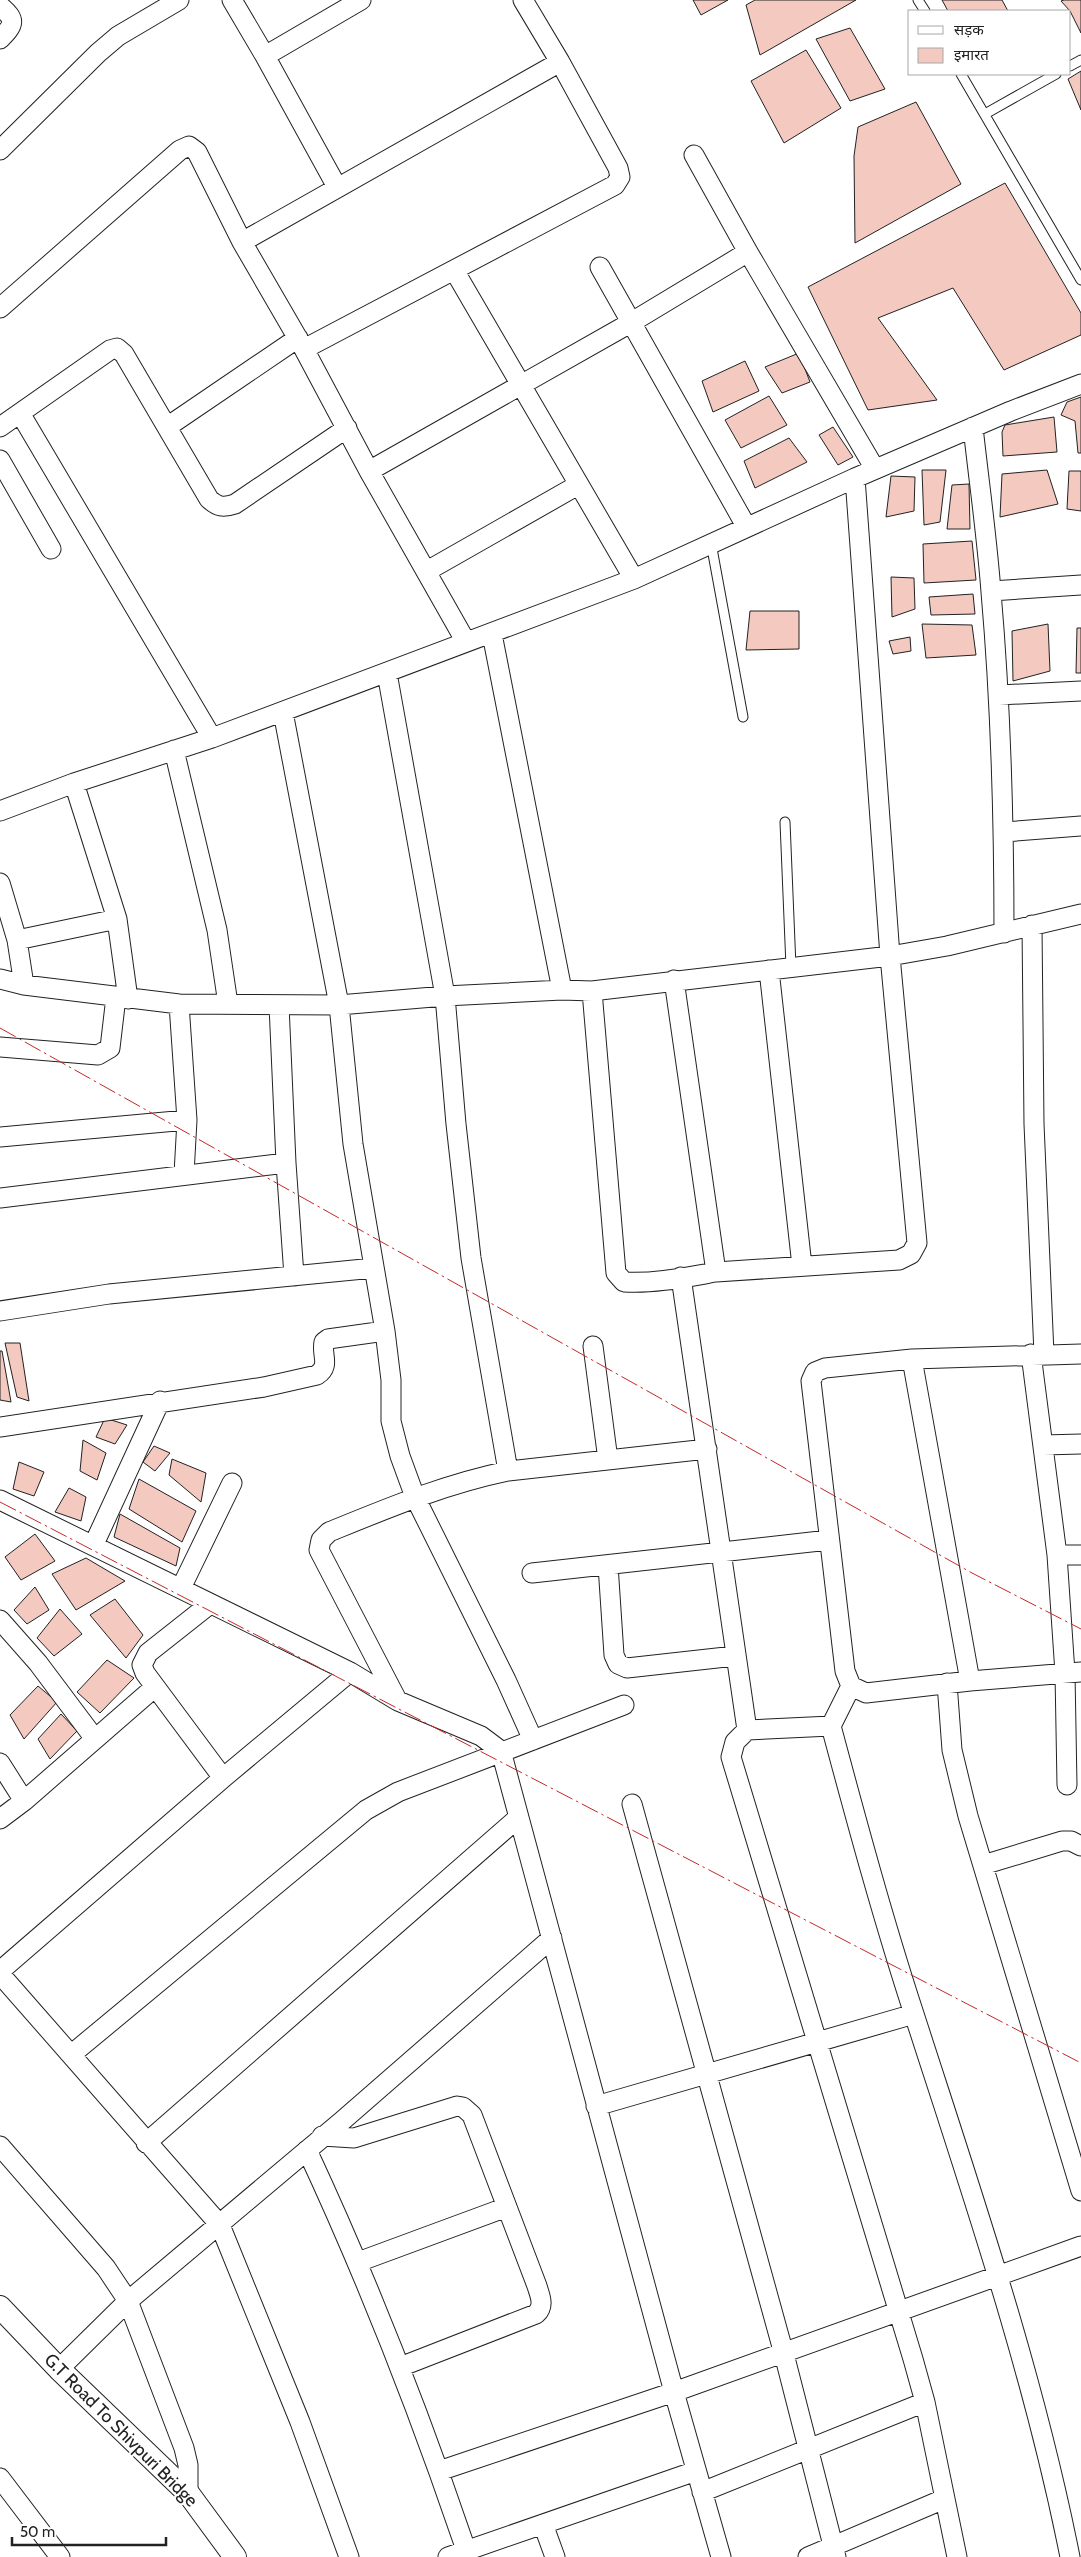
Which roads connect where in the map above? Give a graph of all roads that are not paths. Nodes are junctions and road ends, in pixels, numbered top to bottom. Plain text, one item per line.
1 (179, 0) edge
2 (232, 0) edge
3 (361, 0) edge
4 (523, 0) edge
5 (0, 6) edge
6 (0, 40) edge
7 (265, 56) junction
8 (560, 62) junction
9 (962, 75) edge
10 (1054, 75) edge
11 (985, 114) junction
12 (0, 150) edge
13 (694, 155) dead end
14 (337, 187) junction
15 (242, 242) junction
16 (748, 252) junction
17 (600, 267) dead end
18 (454, 270) junction
19 (1081, 280) edge
20 (0, 308) edge
21 (632, 322) junction
22 (301, 343) junction
23 (519, 384) junction
24 (1081, 384) edge
25 (20, 413) junction
26 (0, 427) edge
27 (167, 427) junction
28 (974, 427) junction
29 (347, 428) junction
30 (0, 460) edge
31 (876, 469) junction
32 (369, 471) junction
33 (855, 478) junction
34 (578, 484) junction
35 (746, 526) junction
36 (711, 542) junction
37 (51, 550) dead end
38 (427, 570) junction
39 (634, 579) junction
40 (1081, 585) edge
41 (991, 591) junction
42 (492, 634) junction
43 (466, 642) junction
44 (387, 673) junction
45 (1081, 691) edge
46 (999, 695) junction
47 (283, 712) junction
48 (743, 717) dead end
49 (212, 738) junction
50 (174, 750) junction
51 (74, 783) junction
52 (0, 811) edge
53 (785, 822) dead end
54 (1081, 826) edge
55 (1004, 832) junction
56 (0, 883) edge
57 (1081, 914) edge
58 (117, 919) junction
59 (1032, 925) junction
60 (1004, 933) junction
61 (17, 940) junction
62 (890, 956) junction
63 (791, 967) junction
64 (769, 970) junction
65 (0, 979) edge
66 (674, 980) junction
67 (24, 985) junction
68 (562, 990) junction
69 (592, 991) junction
70 (445, 996) junction
71 (122, 998) junction
72 (179, 1004) junction
73 (228, 1004) junction
74 (279, 1005) junction
75 (339, 1005) junction
76 (0, 1047) edge
77 (186, 1120) junction
78 (0, 1137) edge
79 (286, 1163) junction
80 (184, 1174) junction
81 (0, 1198) edge
82 (802, 1266) junction
83 (374, 1268) junction
84 (716, 1272) junction
85 (294, 1276) junction
86 (681, 1278) junction
87 (0, 1311) edge
88 (385, 1331) junction
89 (593, 1346) dead end
90 (1037, 1354) junction
91 (1081, 1354) edge
92 (912, 1359) junction
93 (160, 1401) junction
94 (0, 1426) edge
95 (1081, 1444) edge
96 (1043, 1445) junction
97 (707, 1449) junction
98 (608, 1460) junction
99 (508, 1470) junction
100 (232, 1483) dead end
101 (415, 1497) junction
102 (0, 1500) edge
103 (829, 1540) junction
104 (94, 1544) junction
105 (721, 1554) junction
106 (1057, 1555) junction
107 (1081, 1555) edge
108 (608, 1566) junction
109 (532, 1573) dead end
110 (181, 1588) junction
111 (210, 1604) junction
112 (0, 1620) edge
113 (735, 1656) junction
114 (350, 1672) junction
115 (1073, 1672) edge
116 (970, 1681) junction
117 (947, 1683) junction
118 (851, 1686) junction
119 (155, 1687) junction
120 (398, 1701) junction
121 (624, 1705) dead end
122 (831, 1726) junction
123 (747, 1730) junction
124 (95, 1739) junction
125 (533, 1740) junction
126 (501, 1751) junction
127 (0, 1763) edge
128 (223, 1778) junction
129 (1067, 1785) dead end
130 (24, 1801) junction
131 (632, 1804) dead end
132 (518, 1818) junction
133 (0, 1819) edge
134 (1081, 1846) edge
135 (983, 1865) junction
136 (552, 1938) junction
137 (0, 1973) edge
138 (914, 2014) junction
139 (817, 2043) junction
140 (72, 2054) junction
141 (708, 2075) junction
142 (596, 2106) junction
143 (322, 2136) junction
144 (146, 2143) junction
145 (0, 2146) edge
146 (308, 2150) junction
147 (1081, 2191) edge
148 (507, 2207) junction
149 (220, 2225) junction
150 (1081, 2246) edge
151 (358, 2262) junction
152 (1000, 2276) junction
153 (128, 2302) junction
154 (0, 2307) edge
155 (898, 2312) junction
156 (784, 2354) junction
157 (400, 2368) junction
158 (59, 2369) junction
159 (674, 2392) junction
160 (925, 2402) junction
161 (809, 2450) junction
162 (439, 2472) junction
163 (696, 2472) junction
164 (0, 2478) edge
165 (702, 2492) junction
166 (188, 2493) junction
167 (7, 2497) edge
168 (944, 2499) junction
169 (543, 2524) junction
170 (466, 2550) junction
171 (835, 2552) edge
172 (60, 2557) edge
173 (236, 2557) edge
174 (349, 2557) edge
175 (448, 2557) edge
176 (554, 2557) edge
177 (721, 2557) edge
178 (808, 2557) edge
179 (957, 2557) edge
180 (1070, 2557) edge

1 - 12 street
2 - 7 street
3 - 7 street
4 - 8 street
5 - 6 street
7 - 14 street
8 - 14 street
8 - 18 street
9 - 11 lane
10 - 11 lane
11 - 19 lane
13 - 16 street
14 - 15 street
15 - 20 street
15 - 22 street
16 - 21 street
16 - 31 street
17 - 21 street
18 - 22 street
18 - 23 street
21 - 23 street
21 - 35 street
22 - 27 street
22 - 29 street
23 - 32 street
23 - 34 street
24 - 28 street
25 - 26 street
25 - 27 street
25 - 49 street
27 - 29 street
28 - 31 street
28 - 41 street
29 - 32 street
30 - 37 street
31 - 33 street
32 - 38 street
33 - 35 street
33 - 62 street
34 - 38 street
34 - 39 street
35 - 36 street
36 - 39 street
36 - 48 lane
38 - 43 street
39 - 42 street
40 - 41 street
41 - 46 street
42 - 43 street
42 - 68 street
43 - 44 street
44 - 47 street
44 - 70 street
45 - 46 street
46 - 55 street
47 - 49 street
47 - 75 street
49 - 50 street
50 - 51 street
50 - 73 street
51 - 52 street
51 - 58 street
53 - 63 lane
54 - 55 street
55 - 60 street
56 - 61 street
57 - 59 street
58 - 61 street
58 - 71 street
59 - 60 street
59 - 90 street
60 - 62 street
61 - 67 street
62 - 63 street
62 - 82 street
63 - 64 street
64 - 66 street
64 - 82 street
65 - 67 street
66 - 69 street
66 - 84 street
67 - 71 street
68 - 69 street
68 - 70 street
69 - 86 street
70 - 75 street
70 - 99 street
71 - 72 street
71 - 76 street
72 - 73 street
72 - 77 street
73 - 74 street
74 - 75 street
74 - 79 street
75 - 83 street
77 - 78 street
77 - 80 street
79 - 80 street
79 - 85 street
80 - 81 street
82 - 84 street
83 - 85 street
83 - 88 street
84 - 86 street
85 - 87 street
86 - 97 street
88 - 93 street
88 - 101 street
89 - 98 street
90 - 91 street
90 - 92 street
90 - 96 street
92 - 103 street
92 - 116 street
93 - 94 street
93 - 104 street
95 - 96 street
96 - 106 street
97 - 98 street
97 - 105 street
98 - 99 street
99 - 101 street
100 - 110 street
101 - 120 street
101 - 125 street
102 - 104 street
103 - 105 street
103 - 118 street
104 - 110 street
105 - 108 street
105 - 113 street
106 - 107 street
106 - 115 street
108 - 109 street
108 - 113 street
110 - 111 street
111 - 114 street
111 - 119 street
112 - 124 street
113 - 123 street
114 - 120 street
114 - 128 street
115 - 116 street
115 - 129 street
116 - 117 street
117 - 118 street
117 - 135 street
118 - 122 street
119 - 124 street
119 - 128 street
120 - 126 street
121 - 125 street
122 - 123 street
122 - 138 street
123 - 139 street
124 - 130 street
125 - 126 street
126 - 132 street
126 - 140 street
127 - 130 street
128 - 137 street
130 - 133 street
131 - 141 street
132 - 136 street
132 - 144 street
134 - 135 street
135 - 147 street
136 - 142 street
136 - 143 street
137 - 140 street
138 - 139 street
138 - 152 street
139 - 141 street
139 - 155 street
140 - 144 street
141 - 142 street
141 - 156 street
142 - 159 street
143 - 146 street
143 - 148 street
144 - 149 street
145 - 153 street
146 - 149 street
146 - 151 street
148 - 151 street
148 - 157 street
149 - 153 street
149 - 174 street
150 - 152 street
151 - 157 street
152 - 155 street
152 - 180 street
153 - 158 street
153 - 166 street
154 - 158 street, G.T Road To Shivpuri Bridge
155 - 156 street
155 - 160 street
156 - 159 street
156 - 161 street
157 - 162 street
158 - 166 street, G.T Road To Shivpuri Bridge
159 - 162 street
159 - 163 street
160 - 161 street
160 - 168 street
161 - 165 street
161 - 171 street
162 - 170 street
163 - 165 street
163 - 169 street
164 - 167 street
165 - 177 street
166 - 173 street, G.T Road To Shivpuri Bridge
167 - 172 street
168 - 171 street
168 - 179 street
169 - 170 street
169 - 176 street
170 - 175 street
171 - 178 street

